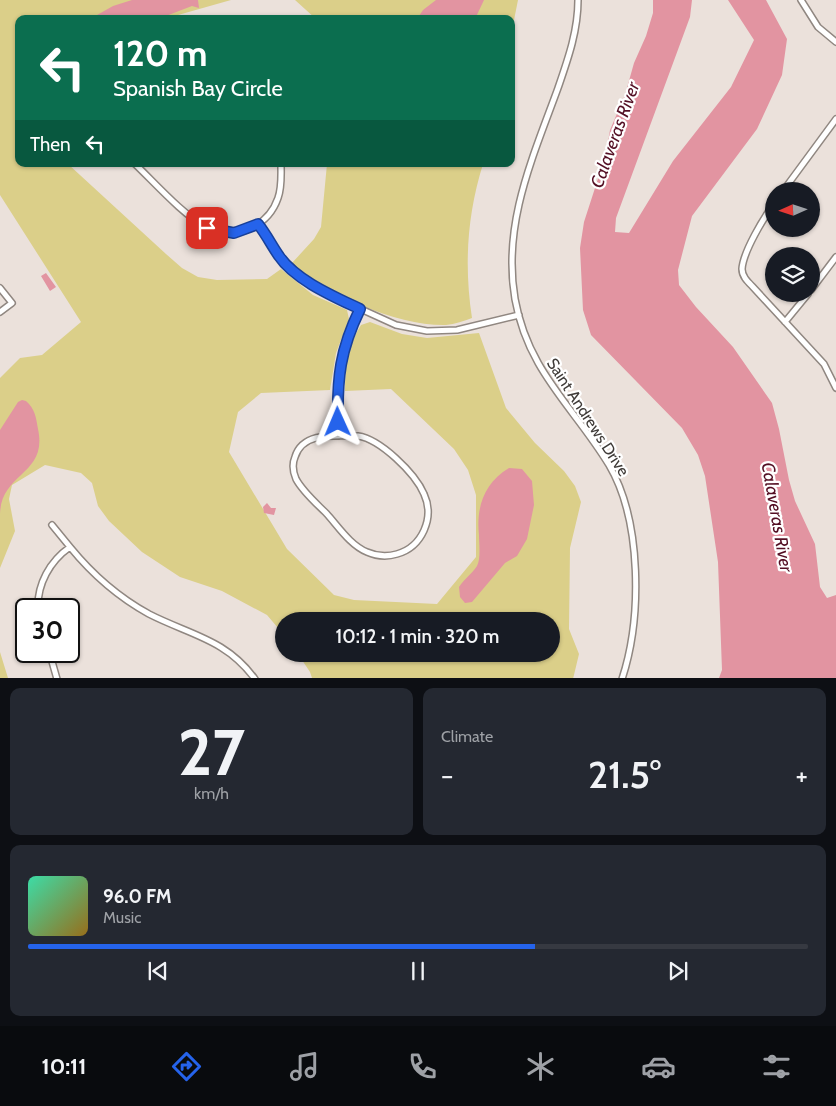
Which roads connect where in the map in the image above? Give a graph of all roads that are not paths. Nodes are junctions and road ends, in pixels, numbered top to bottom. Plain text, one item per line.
1 (578, 0) edge
2 (802, 0) edge
3 (836, 42) edge
4 (836, 120) edge
5 (138, 167) edge
6 (281, 167) edge
7 (790, 182) edge
8 (765, 218) edge
9 (258, 224) junction
10 (836, 256) edge
11 (820, 278) edge
12 (0, 288) edge
13 (801, 302) edge
14 (360, 309) junction
15 (0, 312) edge
16 (519, 315) junction
17 (785, 322) junction
18 (836, 387) edge
19 (339, 436) junction
20 (52, 525) dead end
21 (70, 547) junction
22 (39, 598) edge
23 (53, 663) edge
24 (58, 678) edge
25 (255, 678) edge
26 (622, 678) edge

1 - 16 street, Saint Andrews Drive
2 - 3 street
4 - 7 street
5 - 9 street
6 - 9 street
8 - 17 street
9 - 14 street
10 - 11 street
12 - 15 street
13 - 17 street
14 - 16 street
14 - 19 street
16 - 26 street, Saint Andrews Drive
17 - 18 street
19 - 19 street
20 - 21 street
21 - 22 street
21 - 25 street
23 - 24 street

